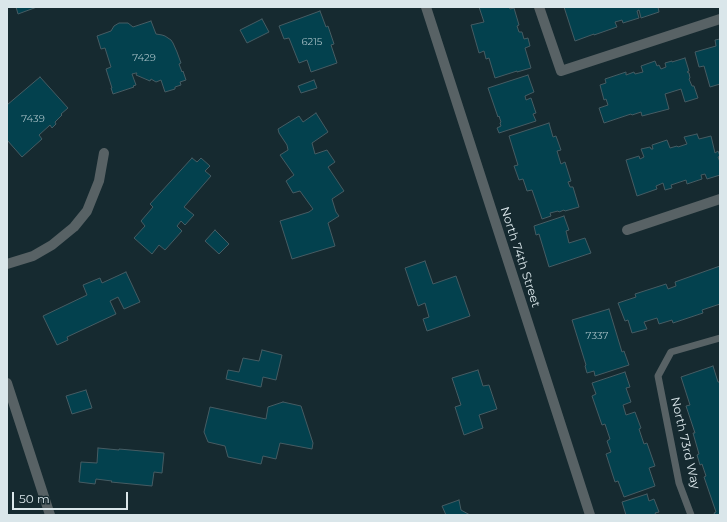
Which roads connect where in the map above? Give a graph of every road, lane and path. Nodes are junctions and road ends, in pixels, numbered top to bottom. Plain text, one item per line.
1 (426, 7) edge
2 (539, 7) edge
3 (720, 18) edge
4 (104, 153) dead end
5 (720, 199) edge
6 (627, 230) dead end
7 (7, 264) edge
8 (720, 338) edge
9 (7, 383) edge
10 (50, 515) edge
11 (590, 515) edge
12 (691, 515) edge

1 - 11 street, North 74th Street
2 - 3 street
4 - 7 street
5 - 6 street
8 - 12 lane, North 73rd Way
9 - 10 street

